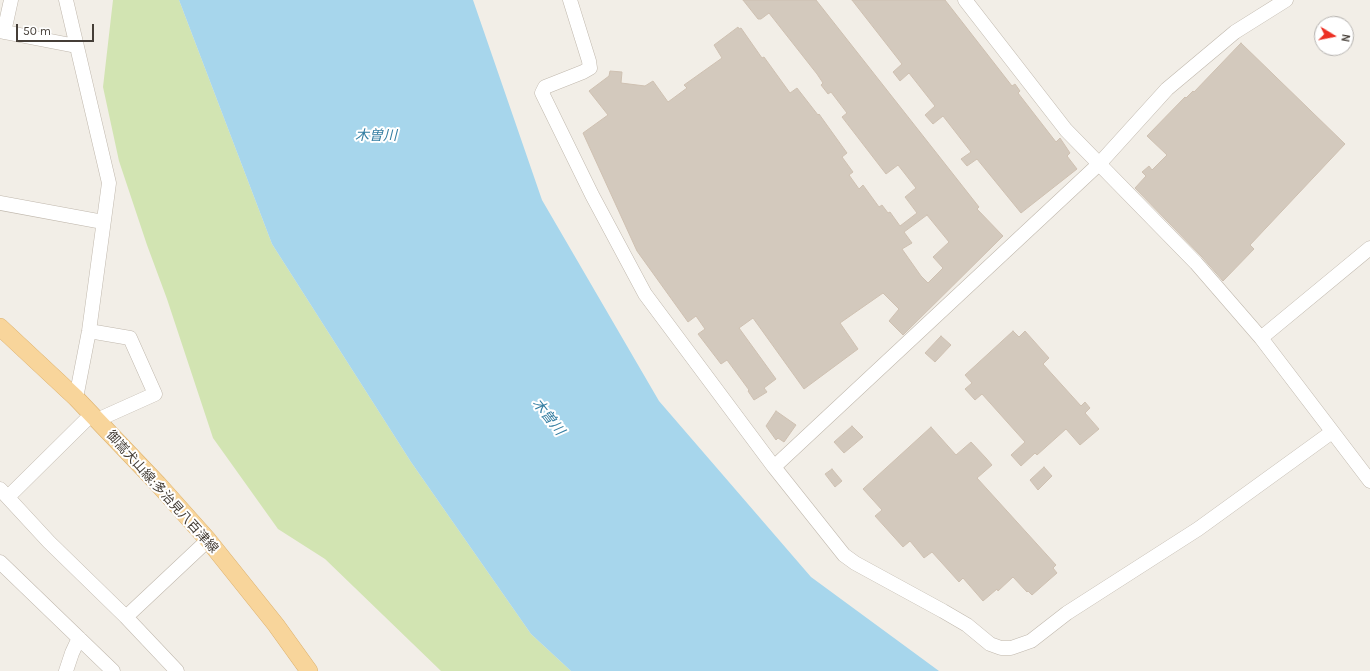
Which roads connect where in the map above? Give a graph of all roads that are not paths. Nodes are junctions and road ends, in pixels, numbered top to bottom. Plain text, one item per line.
1 (11, 0) edge
2 (66, 0) edge
3 (570, 0) edge
4 (965, 0) edge
5 (1286, 0) edge
6 (2, 31) edge
7 (76, 46) junction
8 (1100, 163) junction
9 (0, 202) edge
10 (103, 222) junction
11 (1370, 248) edge
12 (0, 327) edge
13 (89, 331) junction
14 (1261, 338) junction
15 (76, 398) junction
16 (94, 417) junction
17 (1332, 432) junction
18 (774, 467) junction
19 (1370, 479) edge
20 (4, 493) edge
21 (208, 540) junction
22 (0, 562) edge
23 (126, 618) junction
24 (79, 638) junction
25 (66, 671) edge
26 (113, 671) edge
27 (177, 671) edge
28 (309, 671) edge

1 - 6 street
2 - 7 street
3 - 18 street
4 - 8 street
5 - 8 street
6 - 7 street
7 - 10 street
8 - 14 street
8 - 18 street
9 - 10 street
10 - 13 street
11 - 14 street
12 - 15 main road, 御嵩犬山線;多治見八百津線
13 - 15 street
13 - 16 street
14 - 17 street
15 - 16 main road, 御嵩犬山線;多治見八百津線
16 - 20 street
16 - 21 main road, 御嵩犬山線;多治見八百津線
17 - 18 street
17 - 19 street
20 - 23 street
21 - 23 street
21 - 28 main road, 御嵩犬山線;多治見八百津線
22 - 24 street
23 - 27 street
24 - 25 street
24 - 26 street

